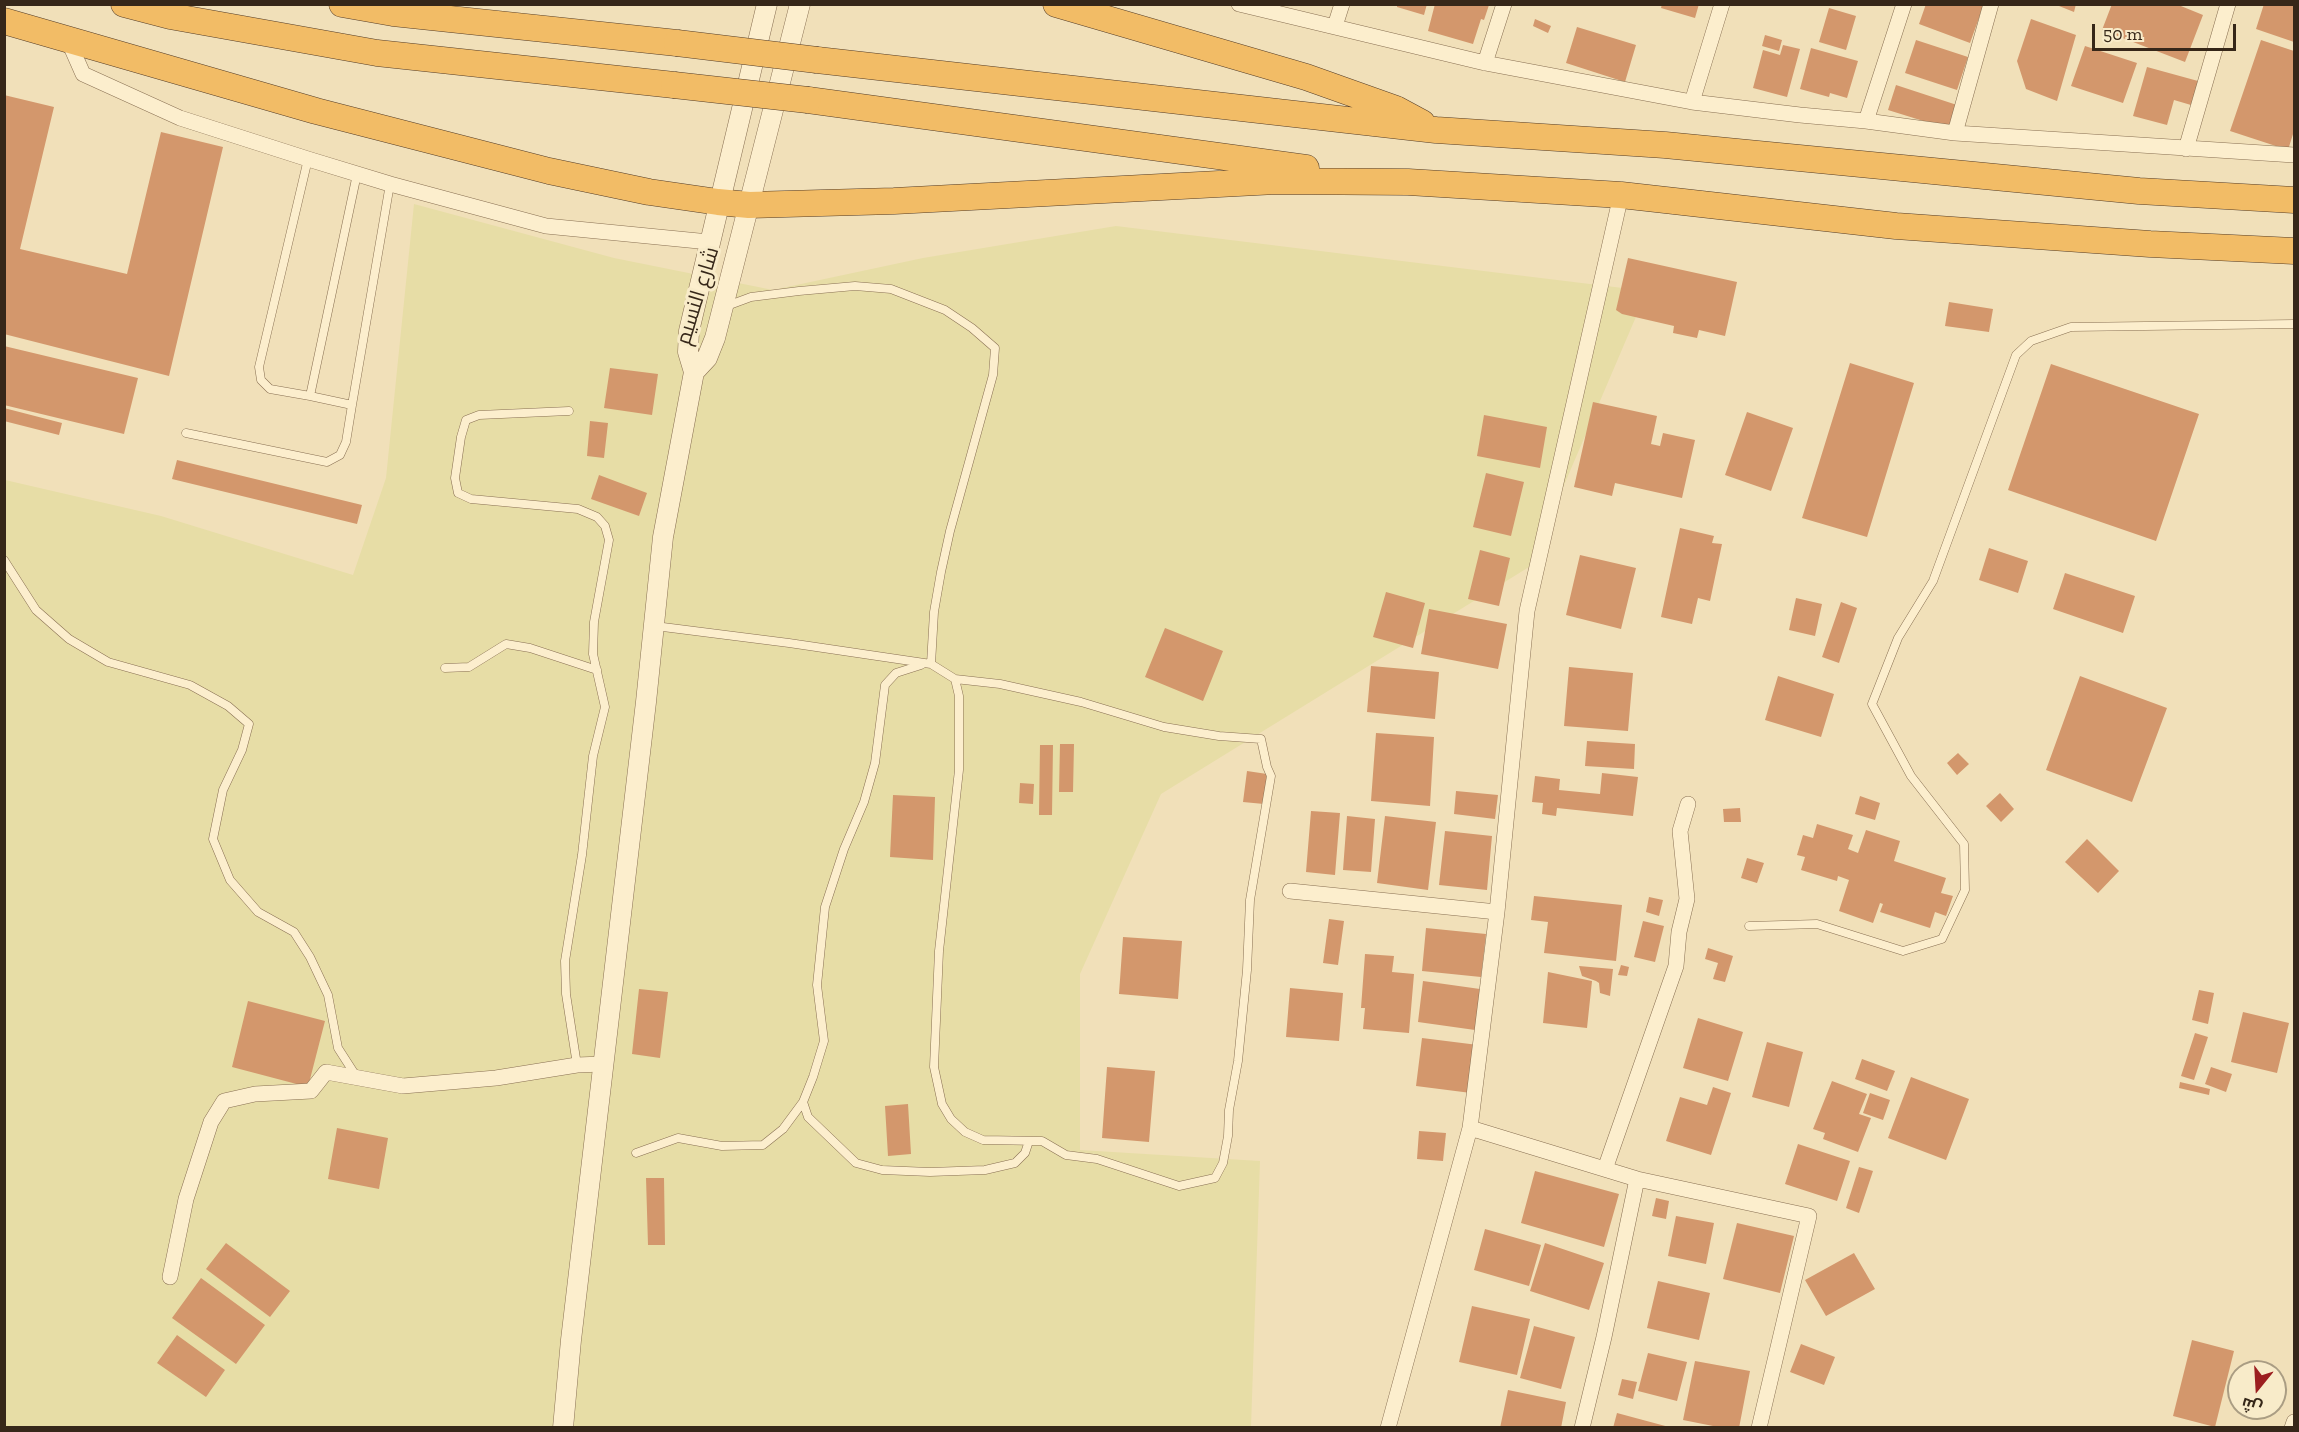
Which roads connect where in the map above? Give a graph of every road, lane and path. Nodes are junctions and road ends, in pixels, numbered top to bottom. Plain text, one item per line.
1 (124, 4) edge
2 (342, 4) edge
3 (767, 4) edge
4 (800, 4) edge
5 (1056, 4) edge
6 (1239, 4) edge
7 (1342, 4) edge
8 (1504, 4) edge
9 (1722, 4) edge
10 (1904, 4) edge
11 (1991, 4) edge
12 (2228, 4) edge
13 (4, 21) edge
14 (1335, 26) junction
15 (68, 39) junction
16 (1485, 63) junction
17 (1692, 102) junction
18 (1866, 121) junction
19 (1436, 130) junction
20 (1955, 133) junction
21 (2186, 149) junction
22 (2295, 155) edge
23 (308, 159) junction
24 (357, 174) junction
25 (1408, 182) junction
26 (390, 184) junction
27 (1621, 195) junction
28 (2295, 200) edge
29 (718, 202) junction
30 (749, 205) junction
31 (709, 242) junction
32 (2295, 250) edge
33 (723, 308) junction
34 (2295, 324) edge
35 (694, 372) junction
36 (310, 396) junction
37 (352, 405) junction
38 (569, 411) dead end
39 (186, 433) dead end
40 (4, 560) edge
41 (654, 626) junction
42 (931, 663) junction
43 (445, 668) dead end
44 (597, 670) junction
45 (955, 679) junction
46 (1689, 804) dead end
47 (1290, 891) dead end
48 (1497, 912) junction
49 (1749, 926) dead end
50 (603, 1064) junction
51 (577, 1065) junction
52 (357, 1077) junction
53 (803, 1102) junction
54 (1470, 1128) junction
55 (1029, 1141) junction
56 (636, 1153) dead end
57 (1605, 1169) junction
58 (1637, 1179) junction
59 (170, 1277) dead end
60 (2295, 1422) edge
61 (563, 1428) edge
62 (1388, 1428) edge
63 (1582, 1428) edge
64 (1759, 1428) edge
65 (2292, 1428) edge

1 - 25 highway, bridge
2 - 19 highway, bridge
3 - 29 street, شارع النسيم
4 - 30 street, شارع النسيم
5 - 19 highway
6 - 14 street
7 - 14 street
8 - 16 street
9 - 17 street
10 - 18 street
11 - 20 street
12 - 21 street
13 - 15 highway
14 - 16 street
15 - 23 street
15 - 29 highway
16 - 17 street
17 - 18 street
18 - 20 street
19 - 28 highway
20 - 21 street
21 - 22 street
23 - 24 street
23 - 36 lane
24 - 26 street
24 - 36 lane
25 - 27 highway
25 - 30 highway
26 - 31 street
26 - 37 lane
27 - 32 highway
27 - 48 street
29 - 30 highway
29 - 31 street, شارع النسيم
30 - 33 street, شارع النسيم
31 - 35 street, شارع النسيم
33 - 35 street, شارع النسيم
33 - 42 lane
34 - 49 lane
35 - 41 street
36 - 37 lane
37 - 39 lane
38 - 44 lane
40 - 52 lane
41 - 42 lane
41 - 50 street
42 - 45 lane
42 - 53 lane
43 - 44 lane
44 - 51 lane
45 - 55 lane
45 - 55 lane
46 - 57 street
47 - 48 street
48 - 54 street
50 - 51 street
50 - 61 street
51 - 52 street
52 - 59 street
53 - 55 lane
53 - 56 lane
54 - 57 street
54 - 62 street
57 - 58 street
58 - 63 street
58 - 64 street
60 - 65 street

